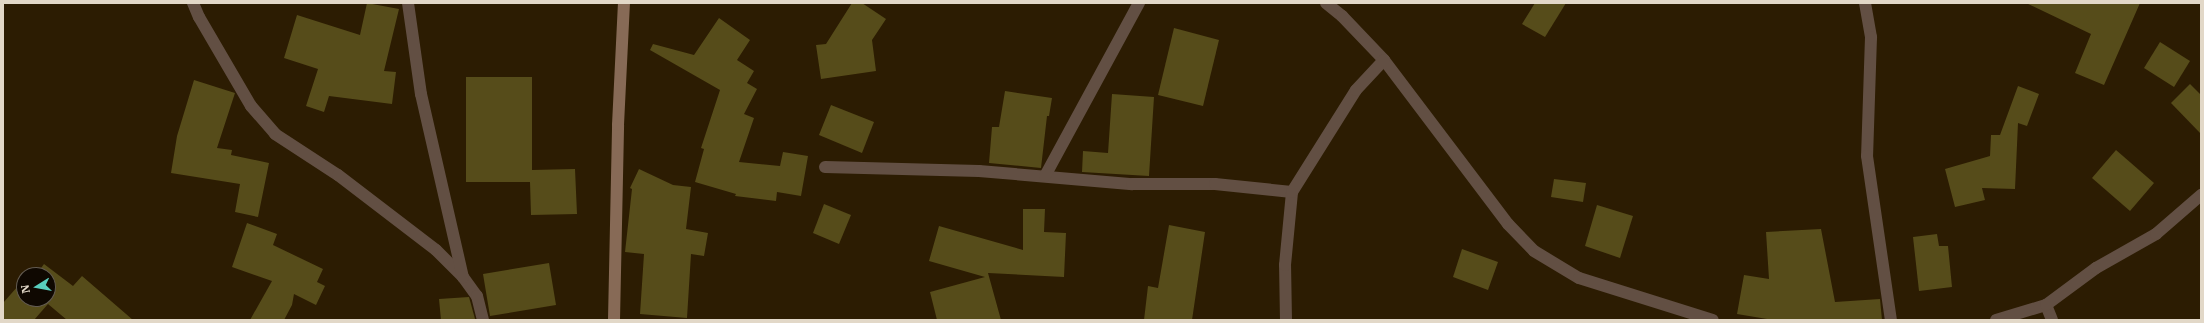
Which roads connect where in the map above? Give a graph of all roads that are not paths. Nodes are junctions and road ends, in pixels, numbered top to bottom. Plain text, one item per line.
1 (193, 3) edge
2 (408, 3) edge
3 (624, 3) edge
4 (1139, 3) edge
5 (1326, 3) edge
6 (1865, 3) edge
7 (1384, 60) junction
8 (825, 167) dead end
9 (1045, 176) junction
10 (1292, 192) junction
11 (2201, 195) edge
12 (463, 277) junction
13 (2046, 305) junction
14 (483, 320) edge
15 (614, 320) edge
16 (1286, 320) edge
17 (1713, 320) edge
18 (1891, 320) edge
19 (1996, 320) edge
20 (2052, 320) edge

1 - 12 street
2 - 12 street
3 - 15 street
4 - 9 street
5 - 7 street
6 - 18 street
7 - 10 street
7 - 17 street
8 - 9 street
9 - 10 street
10 - 16 street
11 - 13 street
12 - 14 street
13 - 19 street
13 - 20 street

